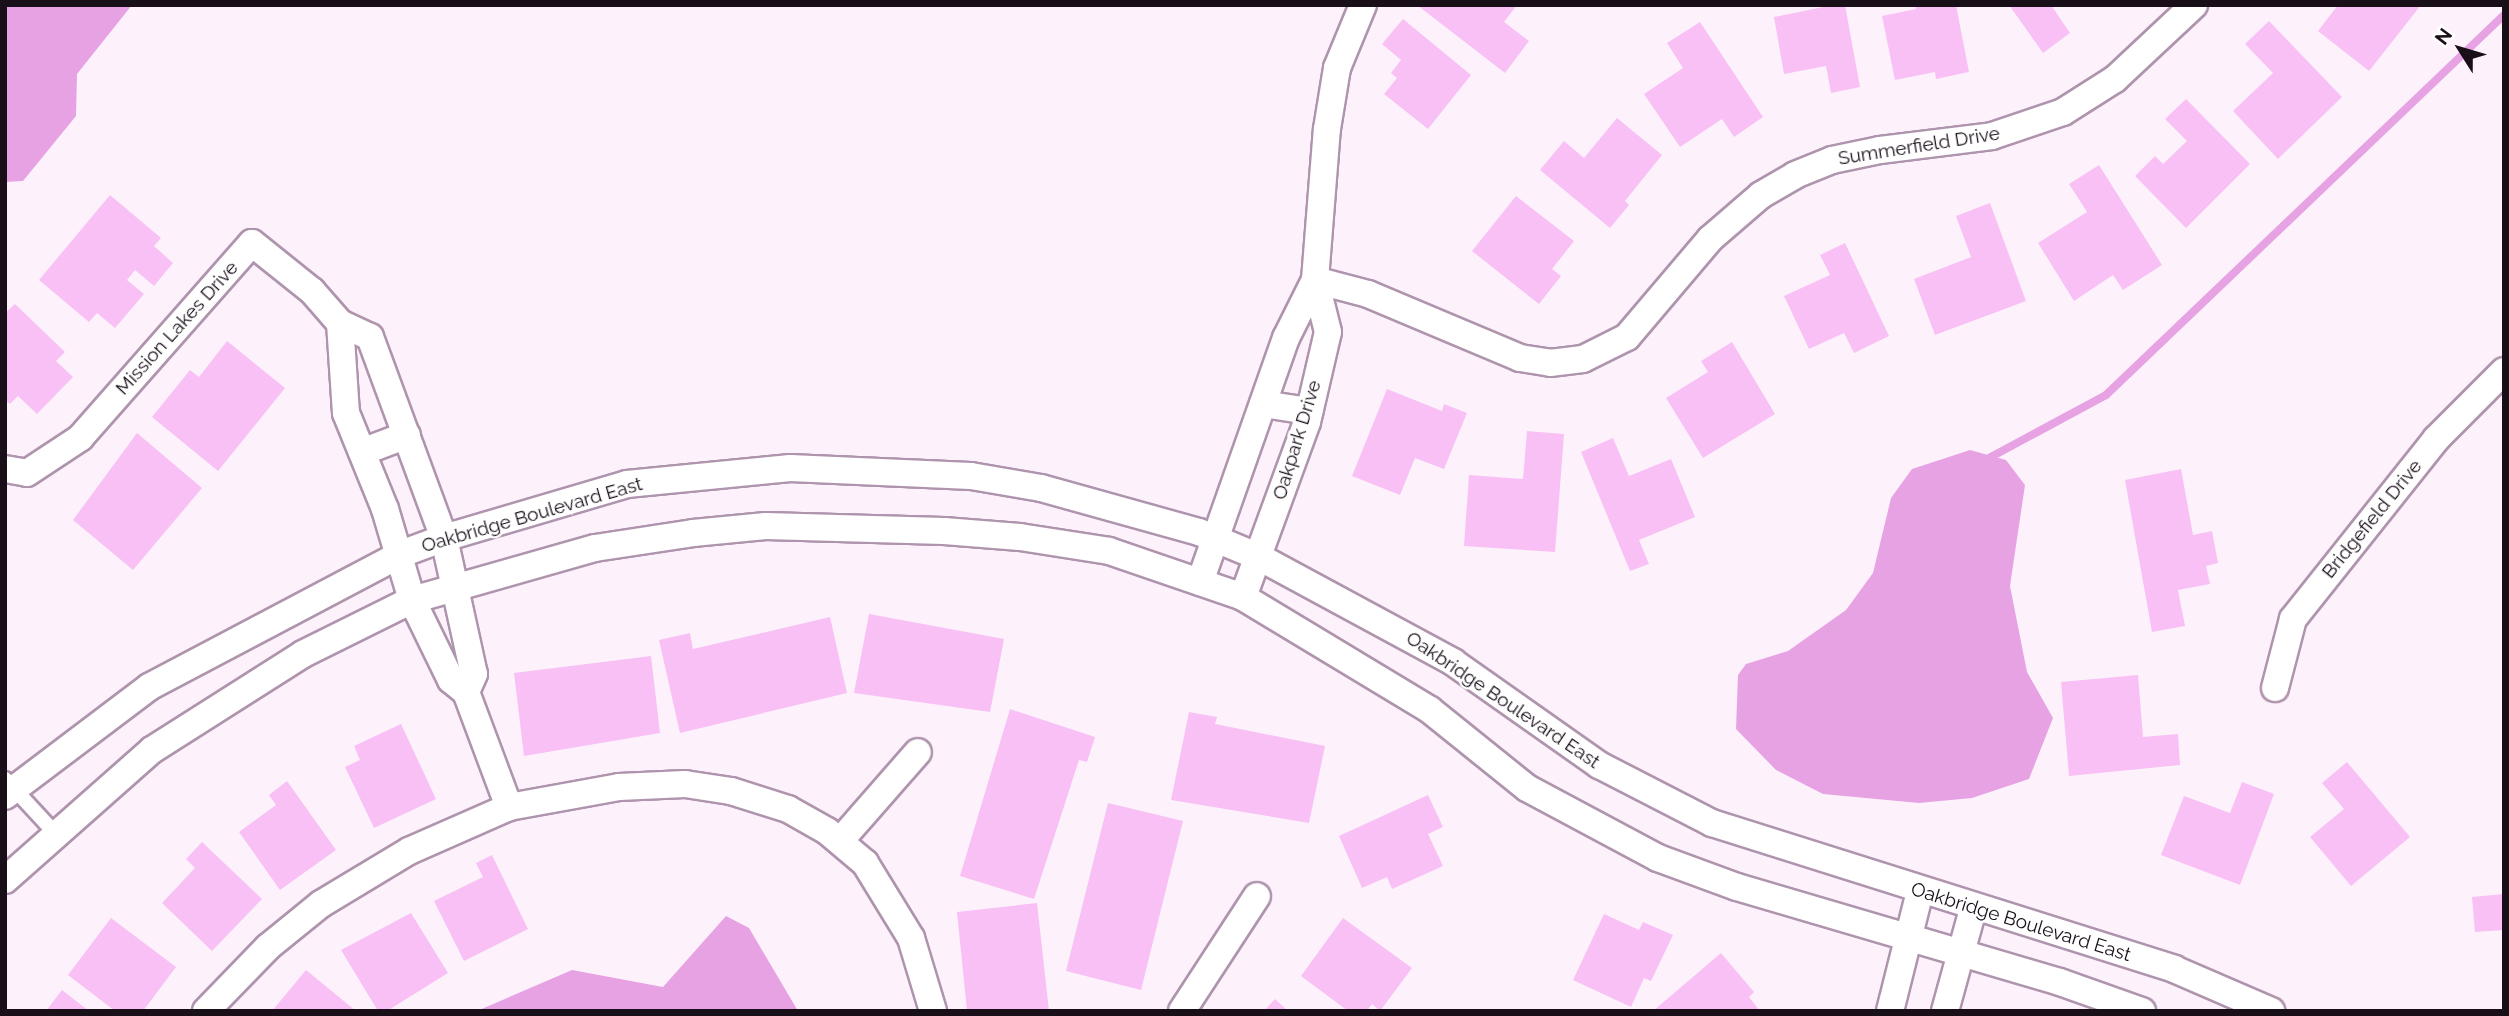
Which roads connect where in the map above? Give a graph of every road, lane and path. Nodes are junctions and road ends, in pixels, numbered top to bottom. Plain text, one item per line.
1 (1363, 5) edge
2 (2194, 5) edge
3 (1315, 280) junction
4 (340, 323) junction
5 (2504, 371) edge
6 (1263, 404) junction
7 (1309, 411) junction
8 (407, 435) junction
9 (362, 452) junction
10 (5, 469) edge
11 (444, 538) junction
12 (1216, 539) junction
13 (401, 554) junction
14 (1259, 557) junction
15 (1200, 582) junction
16 (453, 586) junction
17 (1243, 597) junction
18 (412, 600) junction
19 (2275, 688) dead end
20 (466, 692) junction
21 (918, 752) dead end
22 (8, 787) edge
23 (509, 807) junction
24 (55, 833) junction
25 (840, 841) junction
26 (5, 880) edge
27 (1920, 892) junction
28 (1257, 895) dead end
29 (1973, 909) junction
30 (1908, 940) junction
31 (1961, 956) junction
32 (206, 1011) edge
33 (933, 1011) edge
34 (1182, 1011) edge
35 (1890, 1011) edge
36 (1945, 1011) edge
37 (2142, 1011) edge
38 (2272, 1011) edge

1 - 3 street, Oakpark Drive
2 - 3 street, Summerfield Drive
3 - 6 street, Oakpark Drive
3 - 7 street, Oakpark Drive
4 - 8 street, Mission Lakes Drive
4 - 9 street, Mission Lakes Drive
4 - 10 street, Mission Lakes Drive
5 - 19 street, Bridgefield Drive
6 - 7 street
6 - 12 street, Oakpark Drive
7 - 14 street, Oakpark Drive
8 - 9 street
8 - 11 street, Mission Lakes Drive
9 - 13 street, Mission Lakes Drive
11 - 12 street, Oakbridge Boulevard East
11 - 13 street, Oakbridge Boulevard East
11 - 16 street, Mission Lakes Drive
12 - 14 street, Oakbridge Boulevard East
12 - 15 street, Oakpark Drive
13 - 18 street, Mission Lakes Drive
13 - 22 street, Oakbridge Boulevard East
14 - 17 street, Oakpark Drive
14 - 27 street, Oakbridge Boulevard East
15 - 16 street
15 - 17 street
16 - 18 street
16 - 20 street, Mission Lakes Drive
17 - 30 street
18 - 20 street, Mission Lakes Drive
18 - 24 street
20 - 23 street, Mission Lakes Drive
21 - 25 street
22 - 24 lane
23 - 25 street
23 - 32 street
24 - 26 street
25 - 33 street
27 - 29 street, Oakbridge Boulevard East
27 - 30 street
28 - 34 street
29 - 31 street
29 - 38 street, Oakbridge Boulevard East
30 - 31 street
30 - 35 street
31 - 36 street
31 - 37 street

